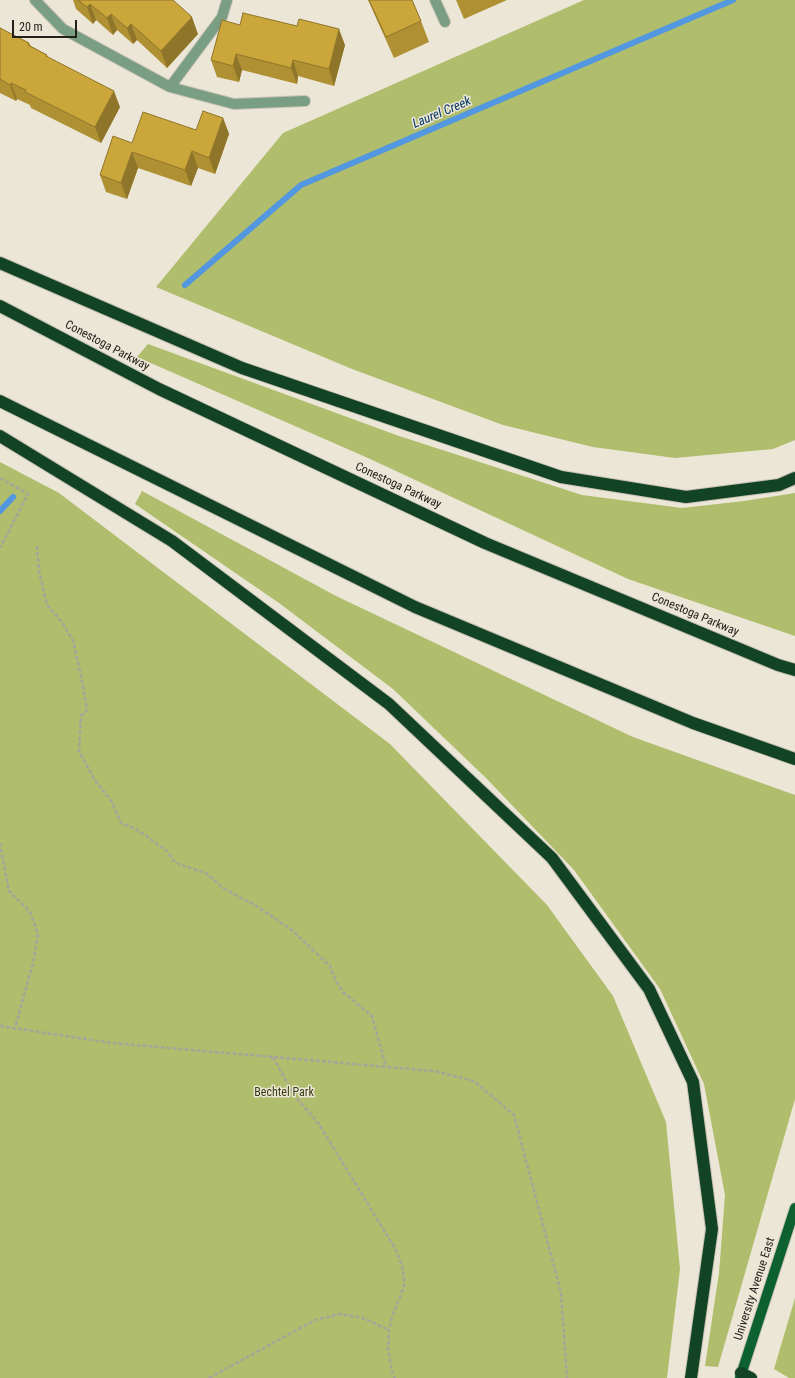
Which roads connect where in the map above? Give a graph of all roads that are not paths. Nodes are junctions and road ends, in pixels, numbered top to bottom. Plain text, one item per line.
1 (35, 0) edge
2 (227, 0) edge
3 (435, 0) edge
4 (445, 22) dead end
5 (170, 87) junction
6 (305, 102) dead end
7 (0, 263) edge
8 (0, 306) edge
9 (0, 401) edge
10 (0, 436) edge
11 (795, 478) edge
12 (795, 670) edge
13 (795, 759) edge
14 (795, 1208) edge
15 (744, 1376) edge
16 (691, 1378) edge

1 - 5 lane
2 - 5 lane
3 - 4 lane
5 - 6 lane
7 - 11 highway
8 - 12 highway, Conestoga Parkway
9 - 13 highway
10 - 16 highway
14 - 15 main road, University Avenue East

